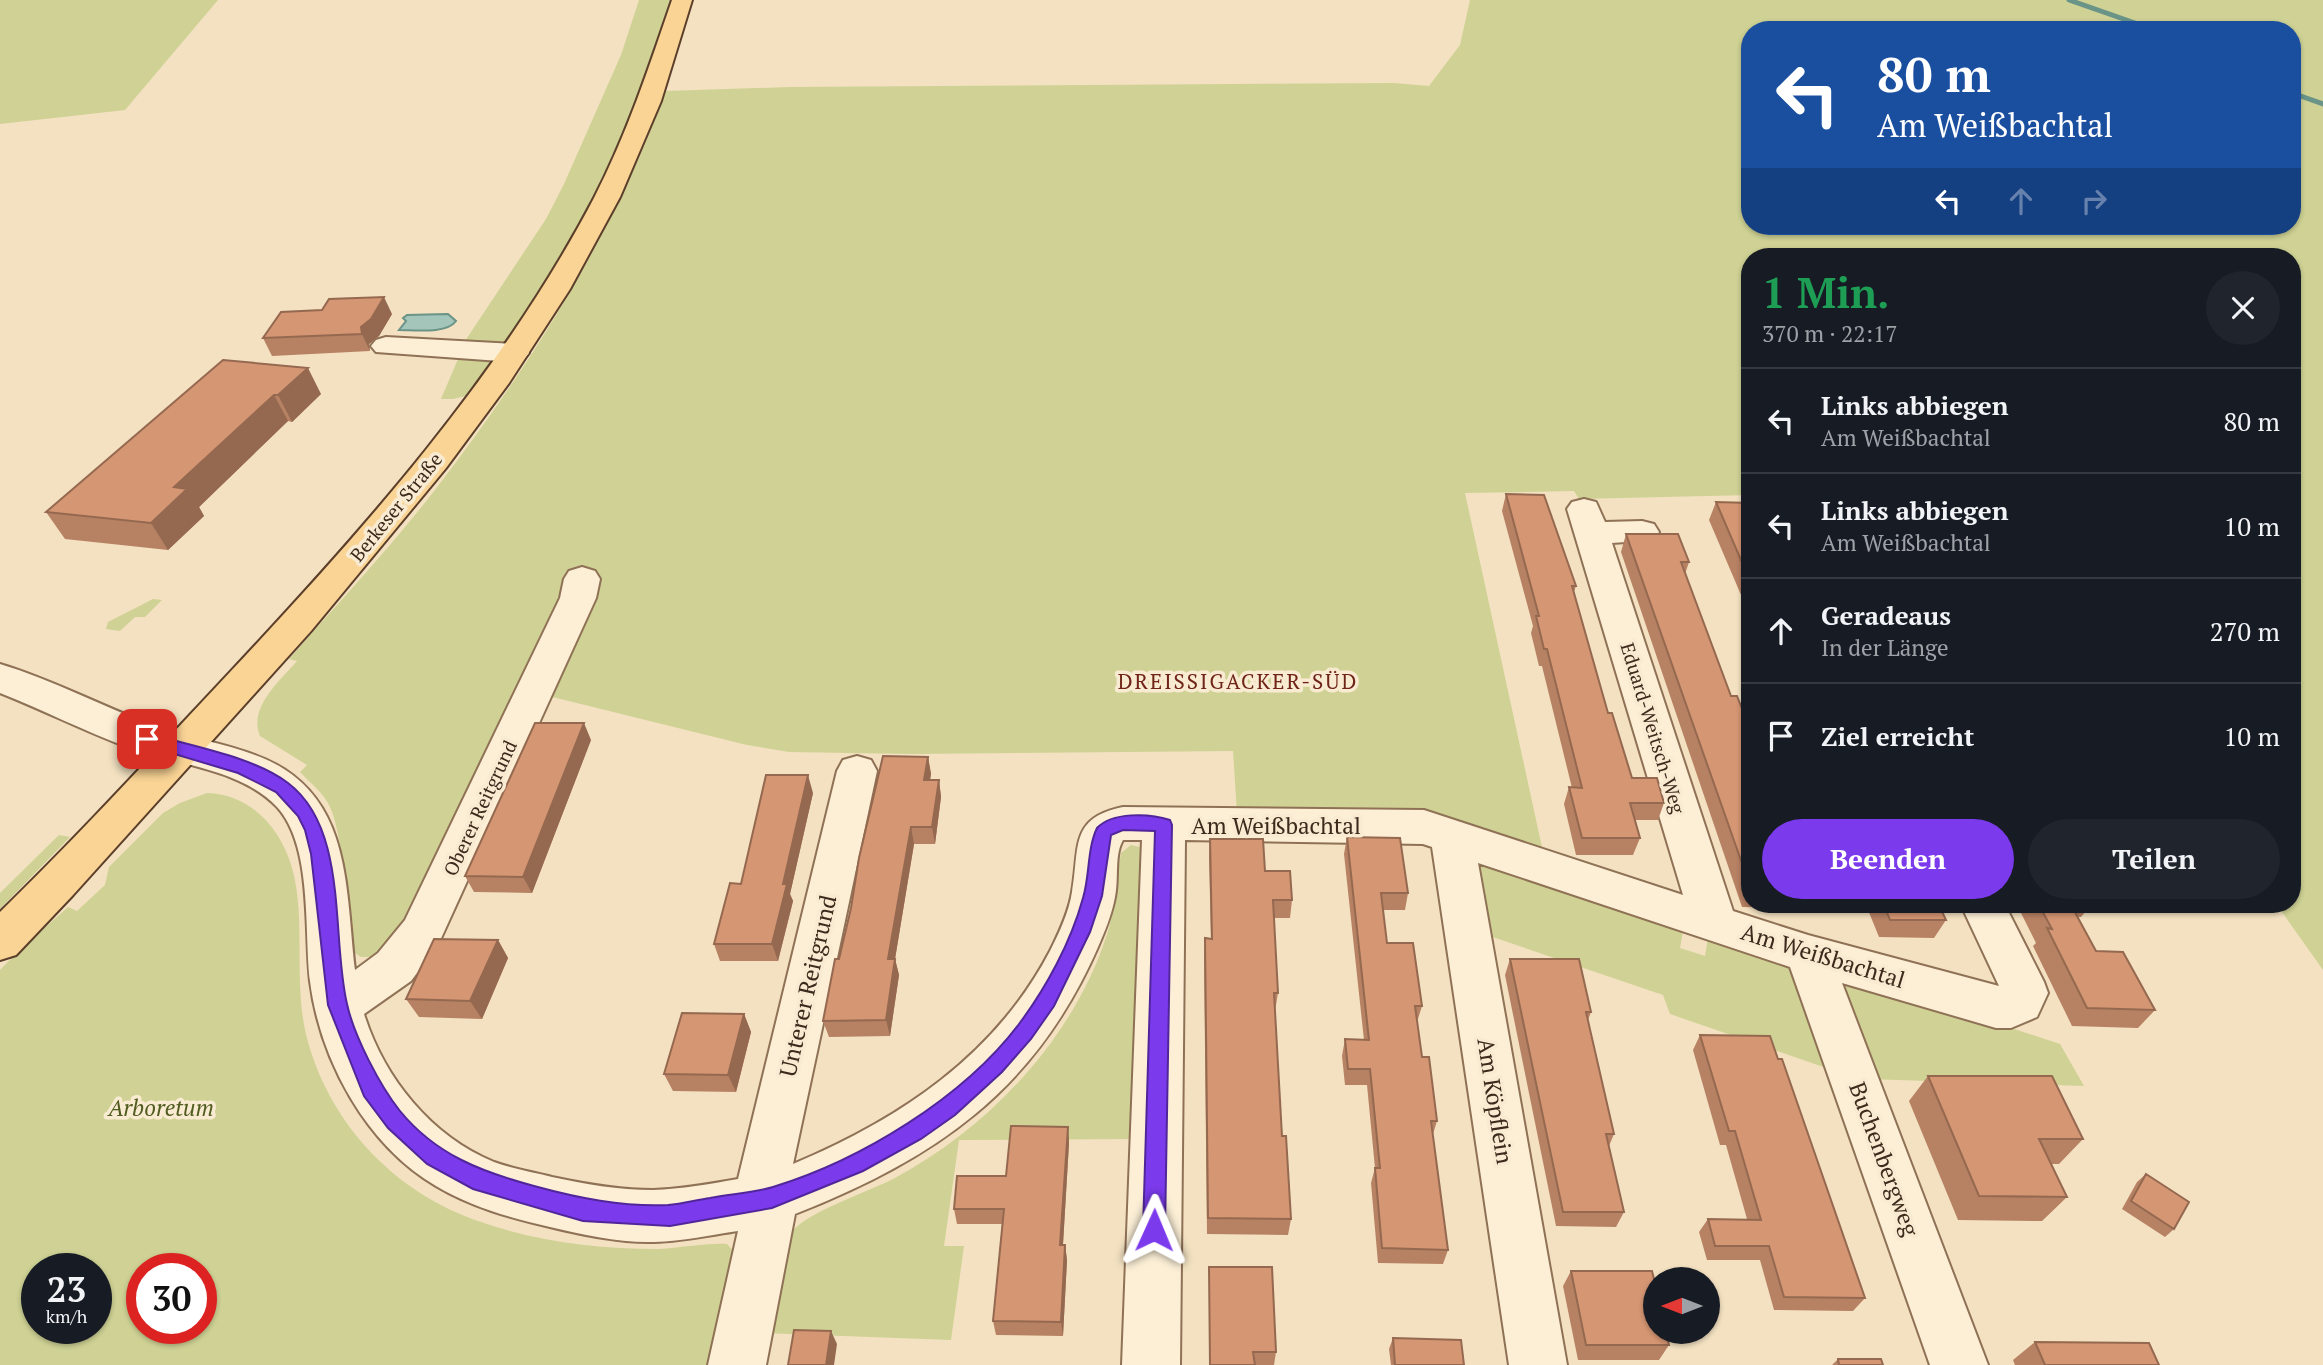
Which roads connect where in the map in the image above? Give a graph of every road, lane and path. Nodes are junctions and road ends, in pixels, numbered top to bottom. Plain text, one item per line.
1 (682, 0) edge
2 (386, 346) dead end
3 (514, 353) junction
4 (1642, 532) edge
5 (582, 579) dead end
6 (0, 678) edge
7 (182, 749) junction
8 (857, 771) dead end
9 (1164, 825) junction
10 (1452, 837) junction
11 (1987, 913) edge
12 (1714, 922) junction
13 (0, 941) edge
14 (1808, 954) junction
15 (337, 1005) junction
16 (766, 1199) junction
17 (737, 1365) edge
18 (1151, 1365) edge
19 (1538, 1365) edge
20 (1959, 1365) edge

1 - 3 main road, Berkeser Straße
2 - 3 street
3 - 7 main road, Berkeser Straße
4 - 12 street, Eduard-Weitsch-Weg
5 - 15 street, Oberer Reitgrund
6 - 7 street, Am Weißbachtal
7 - 13 main road, Berkeser Straße
7 - 15 street, Am Weißbachtal
8 - 16 street, Unterer Reitgrund
9 - 10 street, Am Weißbachtal
9 - 16 street, Am Weißbachtal
9 - 18 street
10 - 12 street, Am Weißbachtal
10 - 19 street, Am Köpflein
11 - 14 street, Am Weißbachtal
12 - 14 street, Am Weißbachtal
14 - 20 street, Buchenbergweg
15 - 16 street, Am Weißbachtal
16 - 17 street, Unterer Reitgrund

